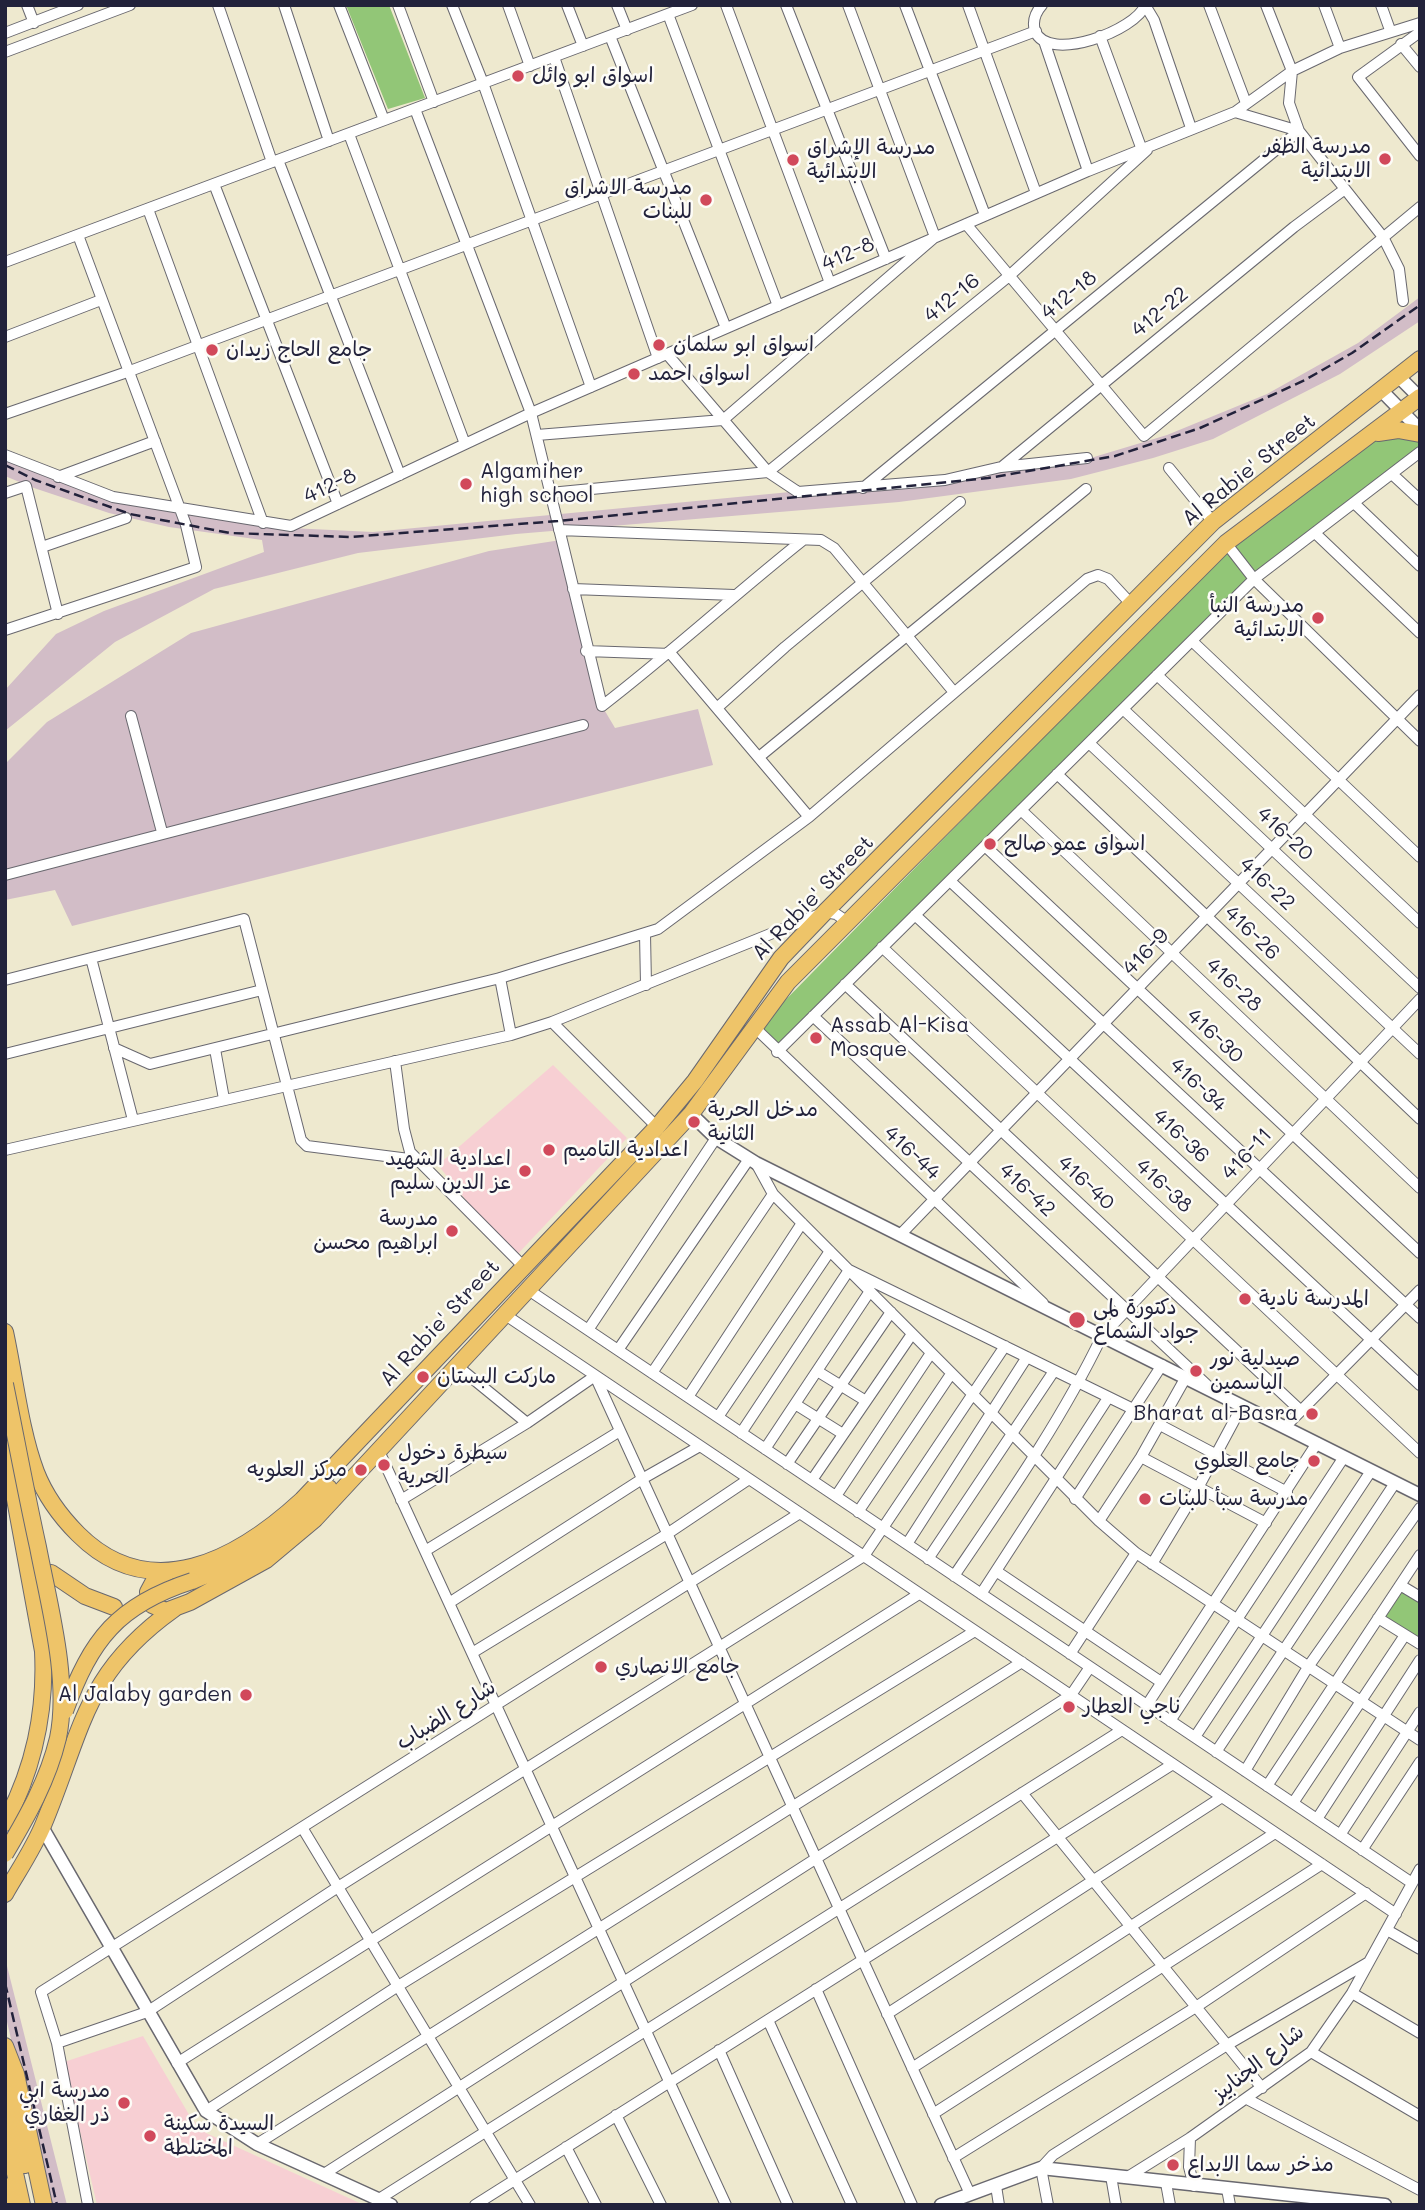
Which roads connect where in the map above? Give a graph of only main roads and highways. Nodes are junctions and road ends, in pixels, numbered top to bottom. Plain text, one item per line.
1 (1420, 359) edge
2 (1420, 397) edge
3 (1420, 432) edge
4 (1375, 433) junction
5 (5, 1332) edge
6 (451, 1370) junction
7 (5, 1384) edge
8 (13, 1407) edge
9 (5, 1445) edge
10 (22, 1531) junction
11 (31, 1551) dead end
12 (175, 1569) junction
13 (51, 1573) dead end
14 (155, 1605) junction
15 (114, 1607) dead end
16 (60, 1723) junction
17 (5, 1823) edge
18 (5, 1854) edge
19 (5, 1894) edge
20 (5, 2046) edge
21 (5, 2080) edge
22 (5, 2128) edge
23 (5, 2186) edge
24 (10, 2205) edge
25 (22, 2205) edge
26 (33, 2205) edge
27 (44, 2205) edge

1 - 12 main road, Al Rabie' Street
2 - 4 main road, Al Rabie' Street
3 - 4 main road
4 - 6 main road, Al Rabie' Street
5 - 8 main road
6 - 14 main road, Al Rabie' Street
6 - 16 main road, bridge
7 - 16 main road, bridge
8 - 12 main road
9 - 10 main road
10 - 11 main road
10 - 17 main road
12 - 14 main road
13 - 15 main road
14 - 19 main road
16 - 18 main road, bridge
20 - 27 main road
21 - 26 main road
22 - 25 main road
23 - 24 main road

